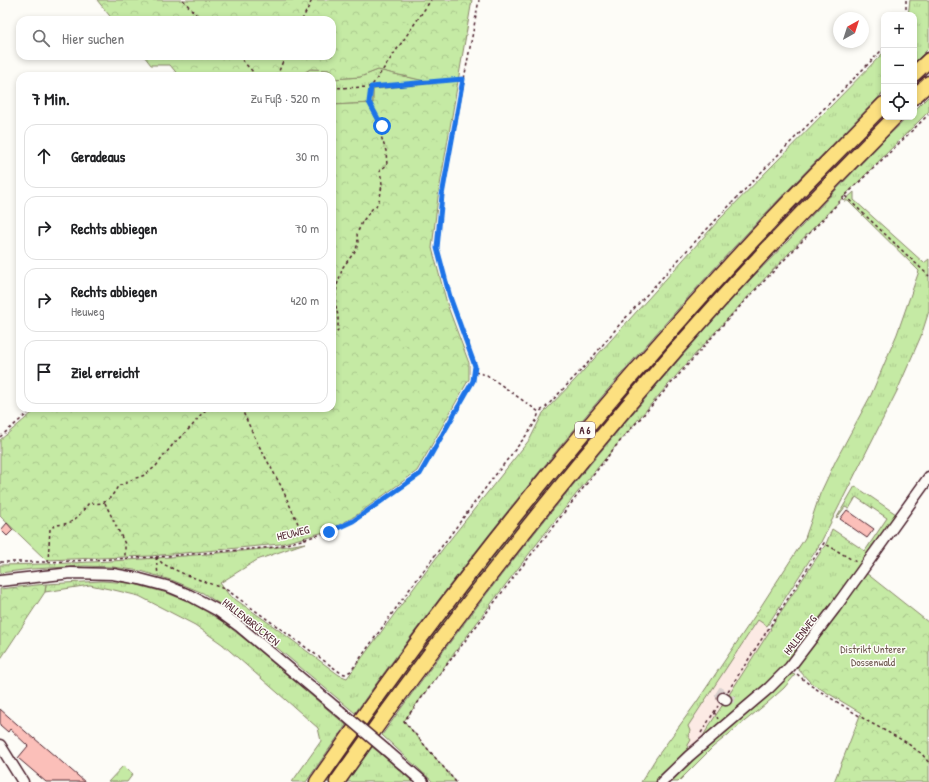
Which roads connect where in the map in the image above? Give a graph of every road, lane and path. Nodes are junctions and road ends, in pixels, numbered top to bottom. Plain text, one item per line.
1 (183, 0) edge
2 (312, 0) edge
3 (432, 0) edge
4 (479, 0) edge
5 (906, 0) edge
6 (906, 12) edge
7 (197, 16) edge
8 (304, 16) edge
9 (881, 51) edge
10 (242, 60) edge
11 (283, 60) edge
12 (929, 60) edge
13 (917, 71) edge
14 (253, 72) edge
15 (279, 72) edge
16 (463, 79) junction
17 (929, 83) edge
18 (371, 87) junction
19 (336, 88) edge
20 (917, 94) edge
21 (881, 107) edge
22 (929, 114) edge
23 (892, 120) edge
24 (845, 196) junction
25 (929, 276) edge
26 (336, 291) edge
27 (336, 309) edge
28 (336, 332) edge
29 (474, 372) junction
30 (29, 412) edge
31 (203, 412) edge
32 (243, 412) edge
33 (539, 412) junction
34 (0, 437) edge
35 (929, 477) edge
36 (105, 502) junction
37 (305, 540) junction
38 (156, 557) junction
39 (125, 558) junction
40 (0, 562) edge
41 (48, 562) junction
42 (865, 567) junction
43 (159, 578) dead end
44 (0, 581) edge
45 (790, 667) junction
46 (699, 735) dead end
47 (0, 745) edge
48 (929, 763) edge
49 (23, 782) edge
50 (317, 782) edge
51 (337, 782) edge
52 (423, 782) edge
53 (456, 782) edge
54 (662, 782) edge

1 - 7 path
2 - 8 path
3 - 18 path
4 - 16 path
5 - 6 path
9 - 33 path
10 - 14 path
11 - 15 path
12 - 13 highway
16 - 18 path
16 - 29 path
17 - 20 highway
18 - 19 path
18 - 26 path
21 - 50 highway, A 6
22 - 24 path
23 - 51 highway, A 6
24 - 25 path
24 - 53 path
27 - 28 path
29 - 33 path
29 - 37 path, HEUWEG
30 - 34 path
31 - 36 path
32 - 37 path
33 - 38 path
35 - 42 street, HALLENWEG
36 - 39 path
36 - 41 path
37 - 38 path, HEUWEG
38 - 39 path, HEUWEG
38 - 43 path
39 - 41 path, HEUWEG
40 - 41 path, HEUWEG
42 - 45 street, HALLENWEG
42 - 46 path
44 - 52 street, HALLENBRÜCKEN, bridge
45 - 48 path
45 - 54 street, HALLENWEG
47 - 49 street

